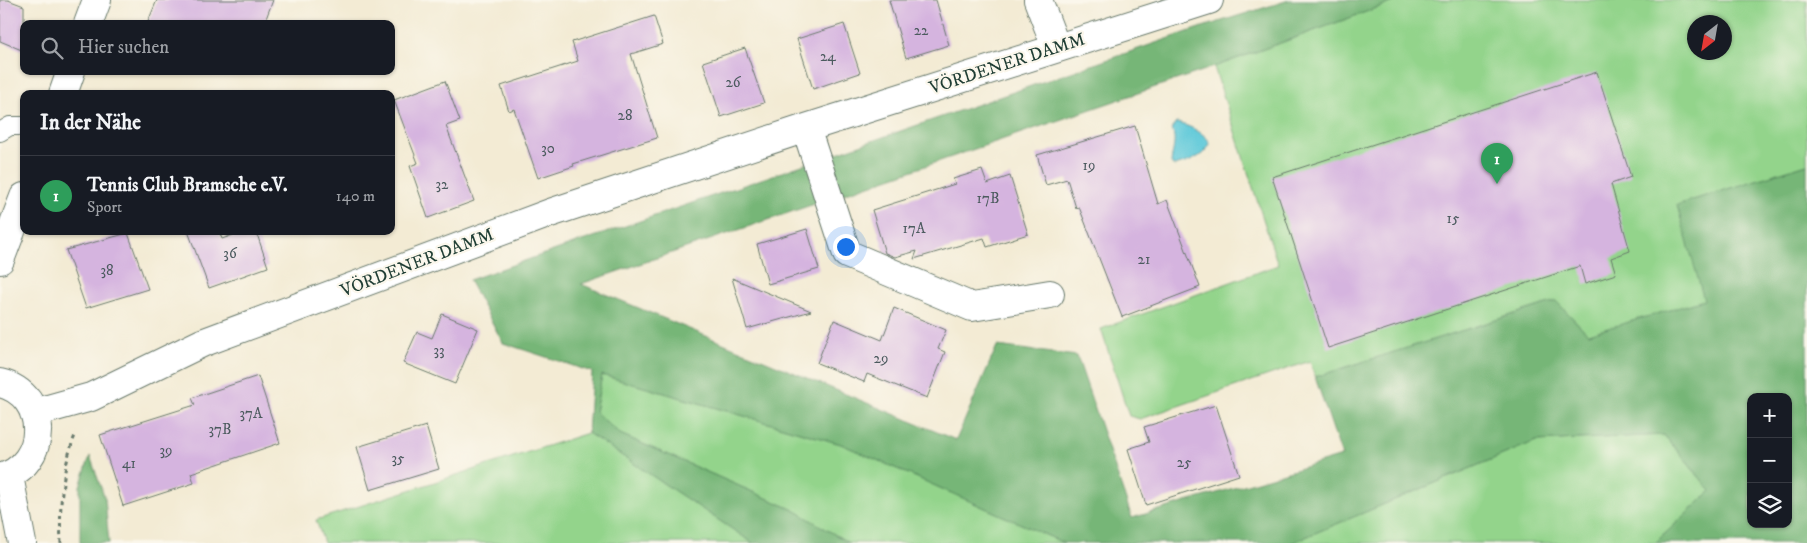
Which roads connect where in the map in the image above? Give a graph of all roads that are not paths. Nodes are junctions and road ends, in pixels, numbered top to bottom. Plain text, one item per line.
1 (97, 0) edge
2 (1038, 0) edge
3 (1209, 0) edge
4 (90, 20) edge
5 (1056, 48) junction
6 (69, 75) edge
7 (64, 90) edge
8 (20, 126) edge
9 (806, 128) junction
10 (0, 132) edge
11 (20, 208) edge
12 (0, 260) edge
13 (1050, 294) dead end
14 (0, 383) edge
15 (34, 413) junction
16 (4, 477) edge
17 (22, 543) edge

1 - 4 street
2 - 5 street
3 - 5 street, VÖRDENER DAMM
5 - 9 street, VÖRDENER DAMM
6 - 7 street
8 - 10 lane
9 - 13 street
9 - 15 street, VÖRDENER DAMM
11 - 12 street
14 - 15 street
15 - 16 street
16 - 17 street

